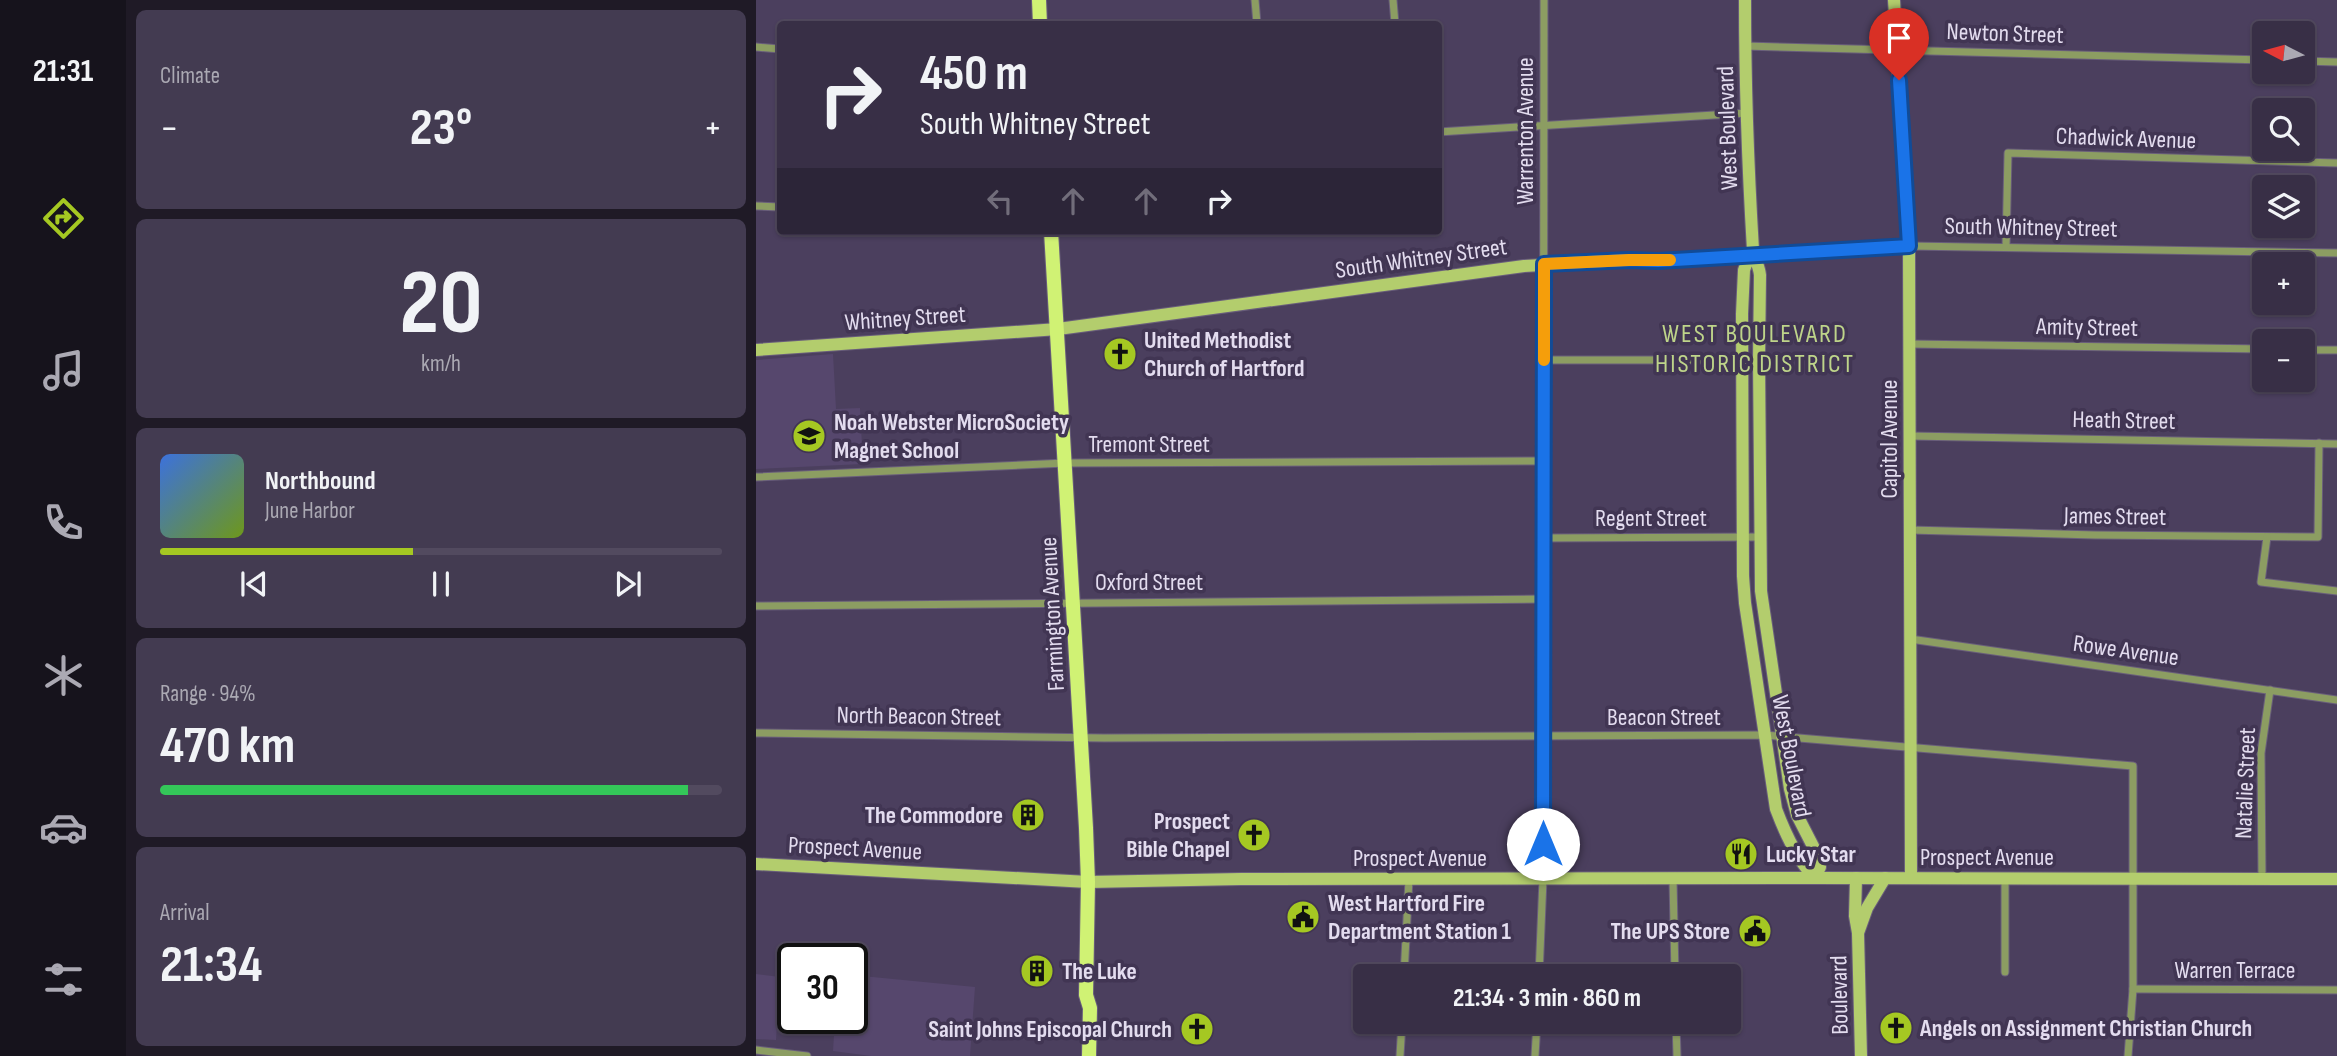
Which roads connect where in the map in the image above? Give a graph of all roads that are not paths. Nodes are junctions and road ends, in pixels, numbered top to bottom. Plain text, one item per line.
1 (1039, 0) edge
2 (1255, 0) edge
3 (1393, 0) edge
4 (1544, 0) edge
5 (1745, 0) edge
6 (1894, 0) edge
7 (1040, 21) edge
8 (1257, 21) edge
9 (1395, 21) edge
10 (1745, 46) junction
11 (756, 47) edge
12 (1897, 49) junction
13 (777, 50) edge
14 (2252, 60) edge
15 (2315, 61) edge
16 (2337, 62) edge
17 (1747, 113) junction
18 (1545, 125) junction
19 (1442, 132) edge
20 (2337, 163) edge
21 (756, 206) edge
22 (777, 207) edge
23 (1051, 235) edge
24 (1909, 246) junction
25 (2006, 247) junction
26 (2337, 253) edge
27 (1754, 255) junction
28 (1544, 264) junction
29 (1058, 329) junction
30 (1909, 344) junction
31 (2252, 349) edge
32 (756, 350) edge
33 (2315, 350) edge
34 (2337, 350) edge
35 (1544, 360) junction
36 (1742, 360) junction
37 (1759, 360) junction
38 (1910, 436) junction
39 (2319, 443) junction
40 (2337, 444) edge
41 (1543, 461) junction
42 (1066, 463) junction
43 (756, 477) edge
44 (1910, 530) junction
45 (1742, 537) junction
46 (1760, 537) junction
47 (2267, 537) junction
48 (1543, 538) junction
49 (2337, 591) edge
50 (1543, 599) junction
51 (1074, 602) junction
52 (756, 606) edge
53 (1767, 634) junction
54 (1749, 636) junction
55 (1910, 639) junction
56 (2270, 690) junction
57 (2337, 700) edge
58 (756, 733) edge
59 (1764, 735) junction
60 (1542, 737) junction
61 (1782, 737) junction
62 (1082, 738) junction
63 (1911, 748) junction
64 (756, 864) edge
65 (1815, 878) junction
66 (1856, 878) junction
67 (1885, 878) junction
68 (1911, 878) junction
69 (2005, 878) junction
70 (2134, 878) junction
71 (2262, 878) junction
72 (1409, 879) junction
73 (1543, 879) junction
74 (1673, 879) junction
75 (2337, 879) edge
76 (1088, 882) junction
77 (1858, 933) junction
78 (1405, 964) edge
79 (1539, 964) edge
80 (1675, 964) edge
81 (2005, 972) dead end
82 (2133, 989) junction
83 (2337, 990) edge
84 (1086, 995) junction
85 (1402, 1034) edge
86 (1536, 1034) edge
87 (1676, 1034) edge
88 (756, 1050) edge
89 (807, 1056) edge
90 (1080, 1056) edge
91 (1089, 1056) edge
92 (1401, 1056) edge
93 (1535, 1056) edge
94 (1677, 1056) edge
95 (1861, 1056) edge
96 (2127, 1056) edge

1 - 7 main road
2 - 8 street
3 - 9 street
4 - 18 street, Warrenton Avenue
5 - 10 main road, West Boulevard
6 - 12 main road, Capitol Avenue
10 - 12 street, Newton Street
10 - 17 main road, West Boulevard
11 - 13 street
12 - 14 street, Newton Street
12 - 24 main road, Capitol Avenue
15 - 16 street
17 - 18 street
17 - 27 main road, West Boulevard
18 - 19 street
18 - 28 street, Warrenton Avenue
20 - 25 street, Chadwick Avenue
21 - 22 street
23 - 29 main road, Farmington Avenue
24 - 25 street, South Whitney Street
24 - 27 main road, South Whitney Street
24 - 30 main road, Capitol Avenue
25 - 26 street, South Whitney Street
27 - 28 main road, South Whitney Street
27 - 36 main road, West Boulevard
27 - 37 main road, West Boulevard
28 - 29 main road, South Whitney Street
28 - 35 street, Warrenton Avenue
29 - 32 main road, Whitney Street
29 - 42 main road, Farmington Avenue
30 - 31 street, Amity Street
30 - 38 main road, Capitol Avenue
33 - 34 street
35 - 36 street
35 - 41 street, Warrenton Avenue
36 - 37 street
36 - 45 main road, West Boulevard
37 - 46 main road, West Boulevard
38 - 39 street, Heath Street
38 - 44 main road, Capitol Avenue
39 - 40 street, Heath Street
39 - 47 street, James Street
41 - 42 street, Tremont Street
41 - 48 street, Warrenton Avenue
42 - 43 street, Tremont Street
42 - 51 main road, Farmington Avenue
44 - 47 street, James Street
44 - 55 main road, Capitol Avenue
45 - 46 street, Regent Street
45 - 48 street, Regent Street
45 - 54 main road, West Boulevard
46 - 53 main road, West Boulevard
47 - 49 street
48 - 50 street, Warrenton Avenue
50 - 51 street, Oxford Street
50 - 60 street, Warrenton Avenue
51 - 52 street, Oxford Street
51 - 62 main road, Farmington Avenue
53 - 54 main road
53 - 61 main road, West Boulevard
54 - 59 main road, West Boulevard
55 - 56 street, Rowe Avenue
55 - 63 main road, Capitol Avenue
56 - 57 street, Rowe Avenue
56 - 71 street, Natalie Street
58 - 62 street, North Beacon Street
59 - 60 street, Beacon Street
59 - 61 street, Beacon Street
59 - 65 main road, West Boulevard
60 - 62 street, Beacon Street
60 - 73 street, Warrenton Avenue
61 - 63 street, Beacon Street
61 - 65 main road, West Boulevard
62 - 76 main road, Farmington Avenue
63 - 68 main road, Capitol Avenue
63 - 70 street, Beacon Street
64 - 76 main road, Prospect Avenue
65 - 66 main road, Prospect Avenue
65 - 74 main road, Prospect Avenue
66 - 67 main road, Prospect Avenue
66 - 77 main road, Boulevard
67 - 68 main road, Prospect Avenue
67 - 77 main road, Boulevard
68 - 69 main road, Prospect Avenue
69 - 70 main road, Prospect Avenue
69 - 81 street
70 - 71 main road, Prospect Avenue
70 - 82 street
71 - 75 main road, Prospect Avenue
72 - 73 main road, Prospect Avenue
72 - 76 main road, Prospect Avenue
72 - 78 street
73 - 74 main road, Prospect Avenue
73 - 79 street, Warrenton Avenue
74 - 80 street
76 - 84 main road, Farmington Avenue
77 - 95 main road, Boulevard
82 - 83 street, Warren Terrace
82 - 96 street
84 - 90 main road, Farmington Avenue
84 - 91 main road, Farmington Avenue
85 - 92 street
86 - 93 street
87 - 94 street
88 - 89 street

